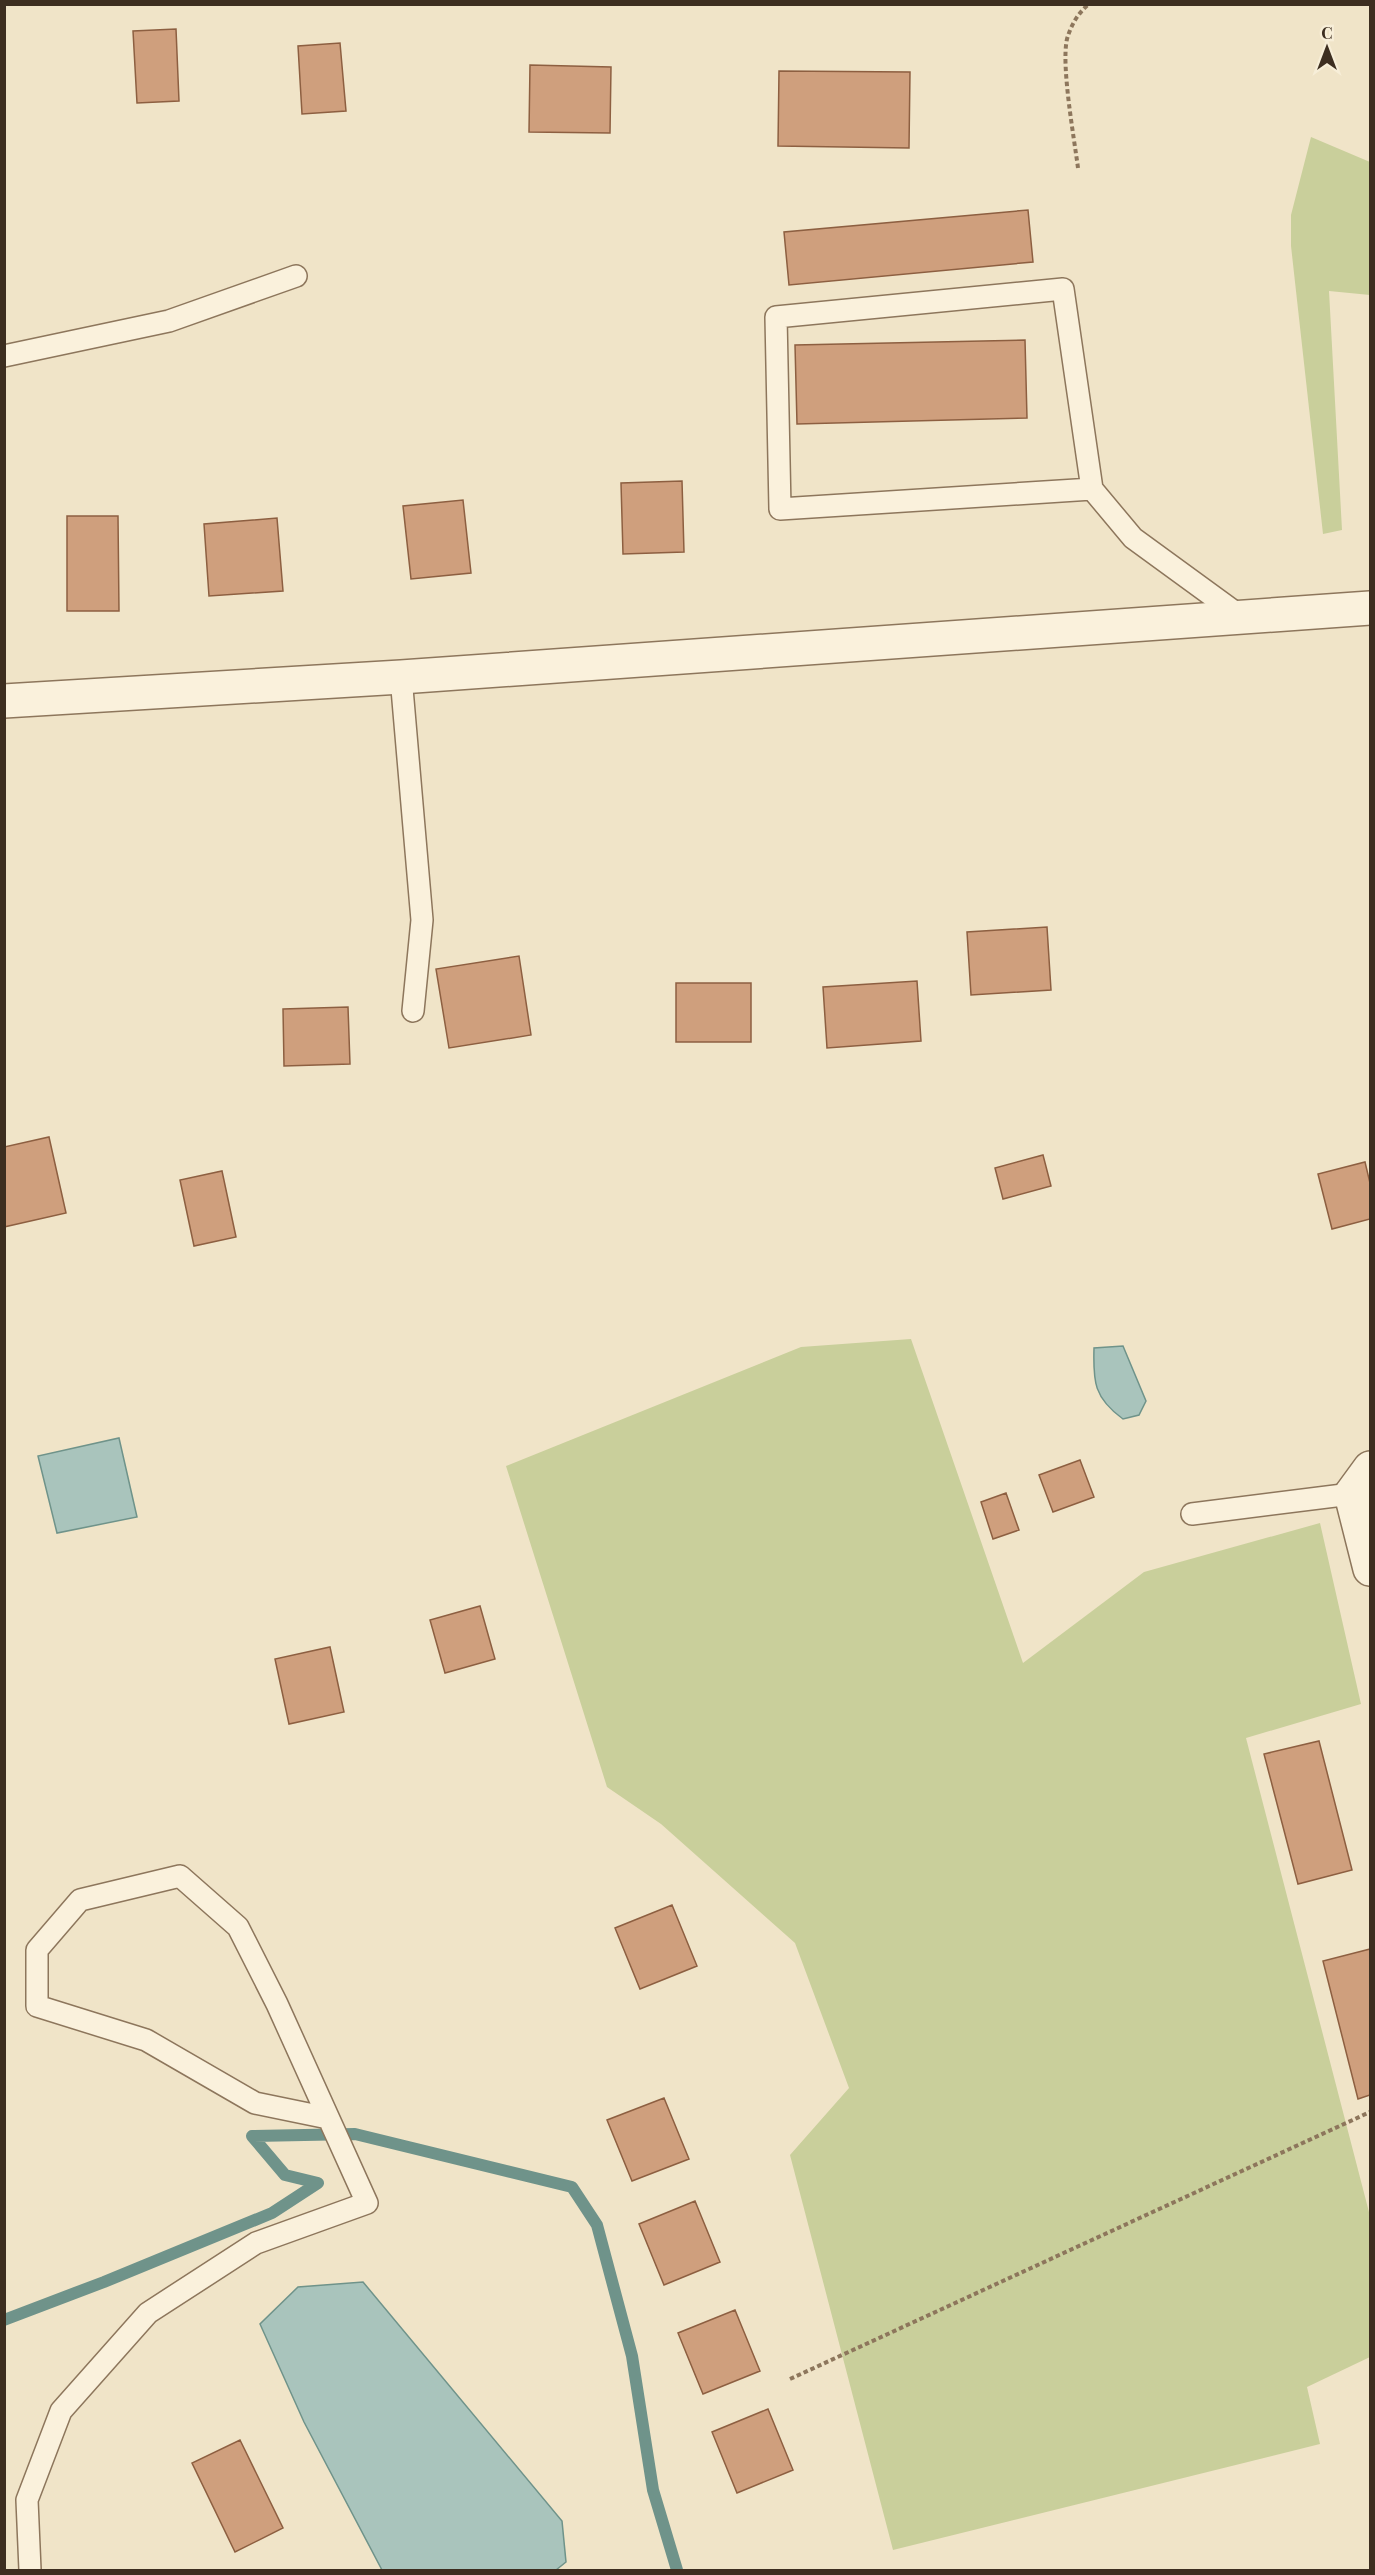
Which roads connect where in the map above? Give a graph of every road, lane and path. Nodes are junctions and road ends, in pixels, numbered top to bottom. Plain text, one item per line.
1 (1089, 4) edge
2 (1078, 168) dead end
3 (296, 276) dead end
4 (4, 356) edge
5 (1092, 489) junction
6 (1371, 608) edge
7 (1240, 616) junction
8 (401, 677) junction
9 (4, 701) edge
10 (413, 1011) dead end
11 (1371, 1468) edge
12 (1352, 1494) junction
13 (1192, 1514) dead end
14 (1371, 1569) edge
15 (1371, 2112) edge
16 (328, 2118) junction
17 (790, 2379) dead end
18 (30, 2571) edge

1 - 2 path
3 - 4 lane
5 - 5 lane
5 - 7 lane
6 - 7 street
7 - 8 street
8 - 9 street
8 - 10 lane
11 - 12 street
12 - 13 lane
12 - 14 street
15 - 17 path
16 - 16 lane
16 - 18 lane

